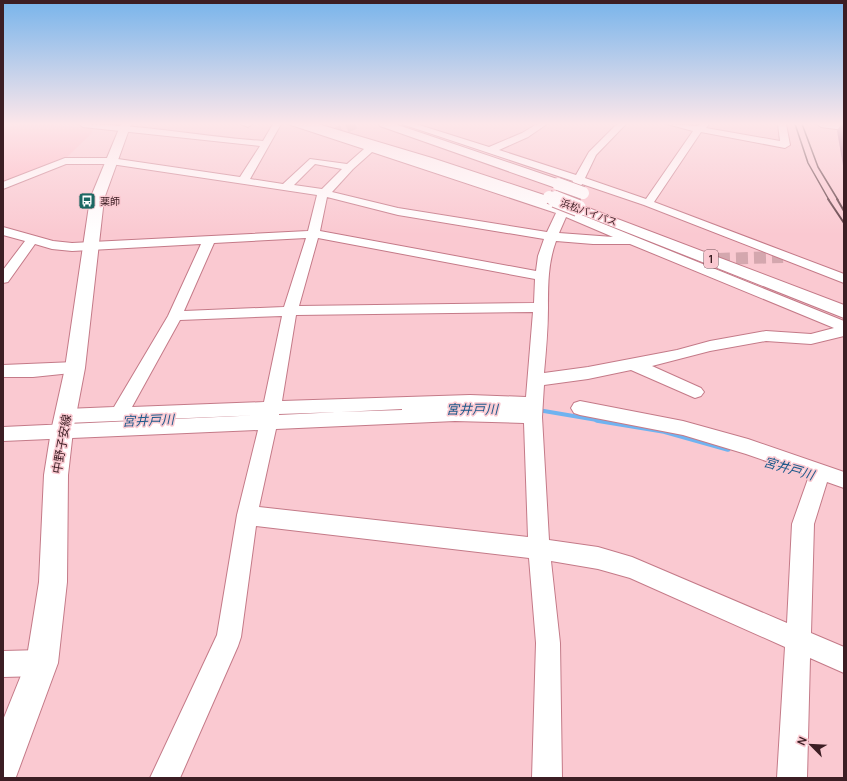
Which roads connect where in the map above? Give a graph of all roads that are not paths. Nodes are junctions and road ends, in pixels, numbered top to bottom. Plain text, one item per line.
1 (256, 160) edge
2 (357, 160) edge
3 (410, 160) edge
4 (426, 160) edge
5 (445, 160) edge
6 (469, 160) edge
7 (508, 160) edge
8 (590, 160) edge
9 (678, 160) edge
10 (111, 161) junction
11 (349, 167) junction
12 (244, 180) junction
13 (3, 186) edge
14 (286, 187) junction
15 (324, 192) junction
16 (553, 193) junction
17 (576, 200) junction
18 (648, 203) junction
19 (612, 214) junction
20 (3, 231) edge
21 (313, 234) junction
22 (551, 237) junction
23 (32, 239) junction
24 (209, 240) junction
25 (633, 240) junction
26 (92, 246) junction
27 (541, 276) junction
28 (3, 279) edge
29 (844, 279) edge
30 (839, 296) edge
31 (541, 307) junction
32 (290, 311) junction
33 (844, 312) edge
34 (175, 316) junction
35 (844, 327) edge
36 (844, 331) edge
37 (633, 364) junction
38 (75, 368) junction
39 (3, 371) edge
40 (536, 380) junction
41 (695, 392) dead end
42 (580, 408) dead end
43 (534, 411) junction
44 (120, 413) junction
45 (270, 415) junction
46 (64, 423) junction
47 (3, 434) edge
48 (819, 475) junction
49 (844, 480) edge
50 (247, 515) junction
51 (538, 549) junction
52 (799, 640) junction
53 (844, 660) edge
54 (42, 663) junction
55 (3, 664) edge
56 (3, 764) edge
57 (165, 778) edge
58 (547, 778) edge
59 (792, 778) edge

1 - 12 street
2 - 11 street
3 - 17 street
4 - 16 highway
5 - 16 highway, 浜松バイパス
6 - 16 highway, 浜松バイパス
7 - 17 street
8 - 17 street
9 - 18 street
10 - 12 street
10 - 13 street
10 - 26 main road, 中野子安線
11 - 14 street
11 - 15 street
12 - 14 street
14 - 15 street
15 - 21 street
15 - 22 street
16 - 17 highway, 浜松バイパス
17 - 18 street
17 - 19 highway, 浜松バイパス / 1
17 - 22 street
17 - 25 street
18 - 29 street
19 - 30 highway, 浜松バイパス / 1
19 - 33 highway, 浜松バイパス / 1
20 - 23 street
21 - 24 street
21 - 27 street
21 - 32 street
22 - 25 street
22 - 27 street
23 - 26 street
23 - 28 street
24 - 26 street
24 - 34 street
25 - 35 street
26 - 38 main road, 中野子安線
27 - 31 street
31 - 32 street
31 - 40 street
32 - 34 street
32 - 45 street
34 - 44 street
36 - 37 street
37 - 40 street
37 - 41 street
38 - 39 street
38 - 46 main road, 中野子安線
40 - 43 street
42 - 48 street
43 - 45 street
43 - 51 street
44 - 45 street
44 - 46 street
45 - 46 street
45 - 50 street
46 - 47 street
46 - 54 main road, 中野子安線
48 - 49 street
48 - 52 street
50 - 51 street
50 - 57 street
51 - 52 street
51 - 58 street
52 - 53 street
52 - 59 street
54 - 55 street
54 - 56 main road, 中野子安線

